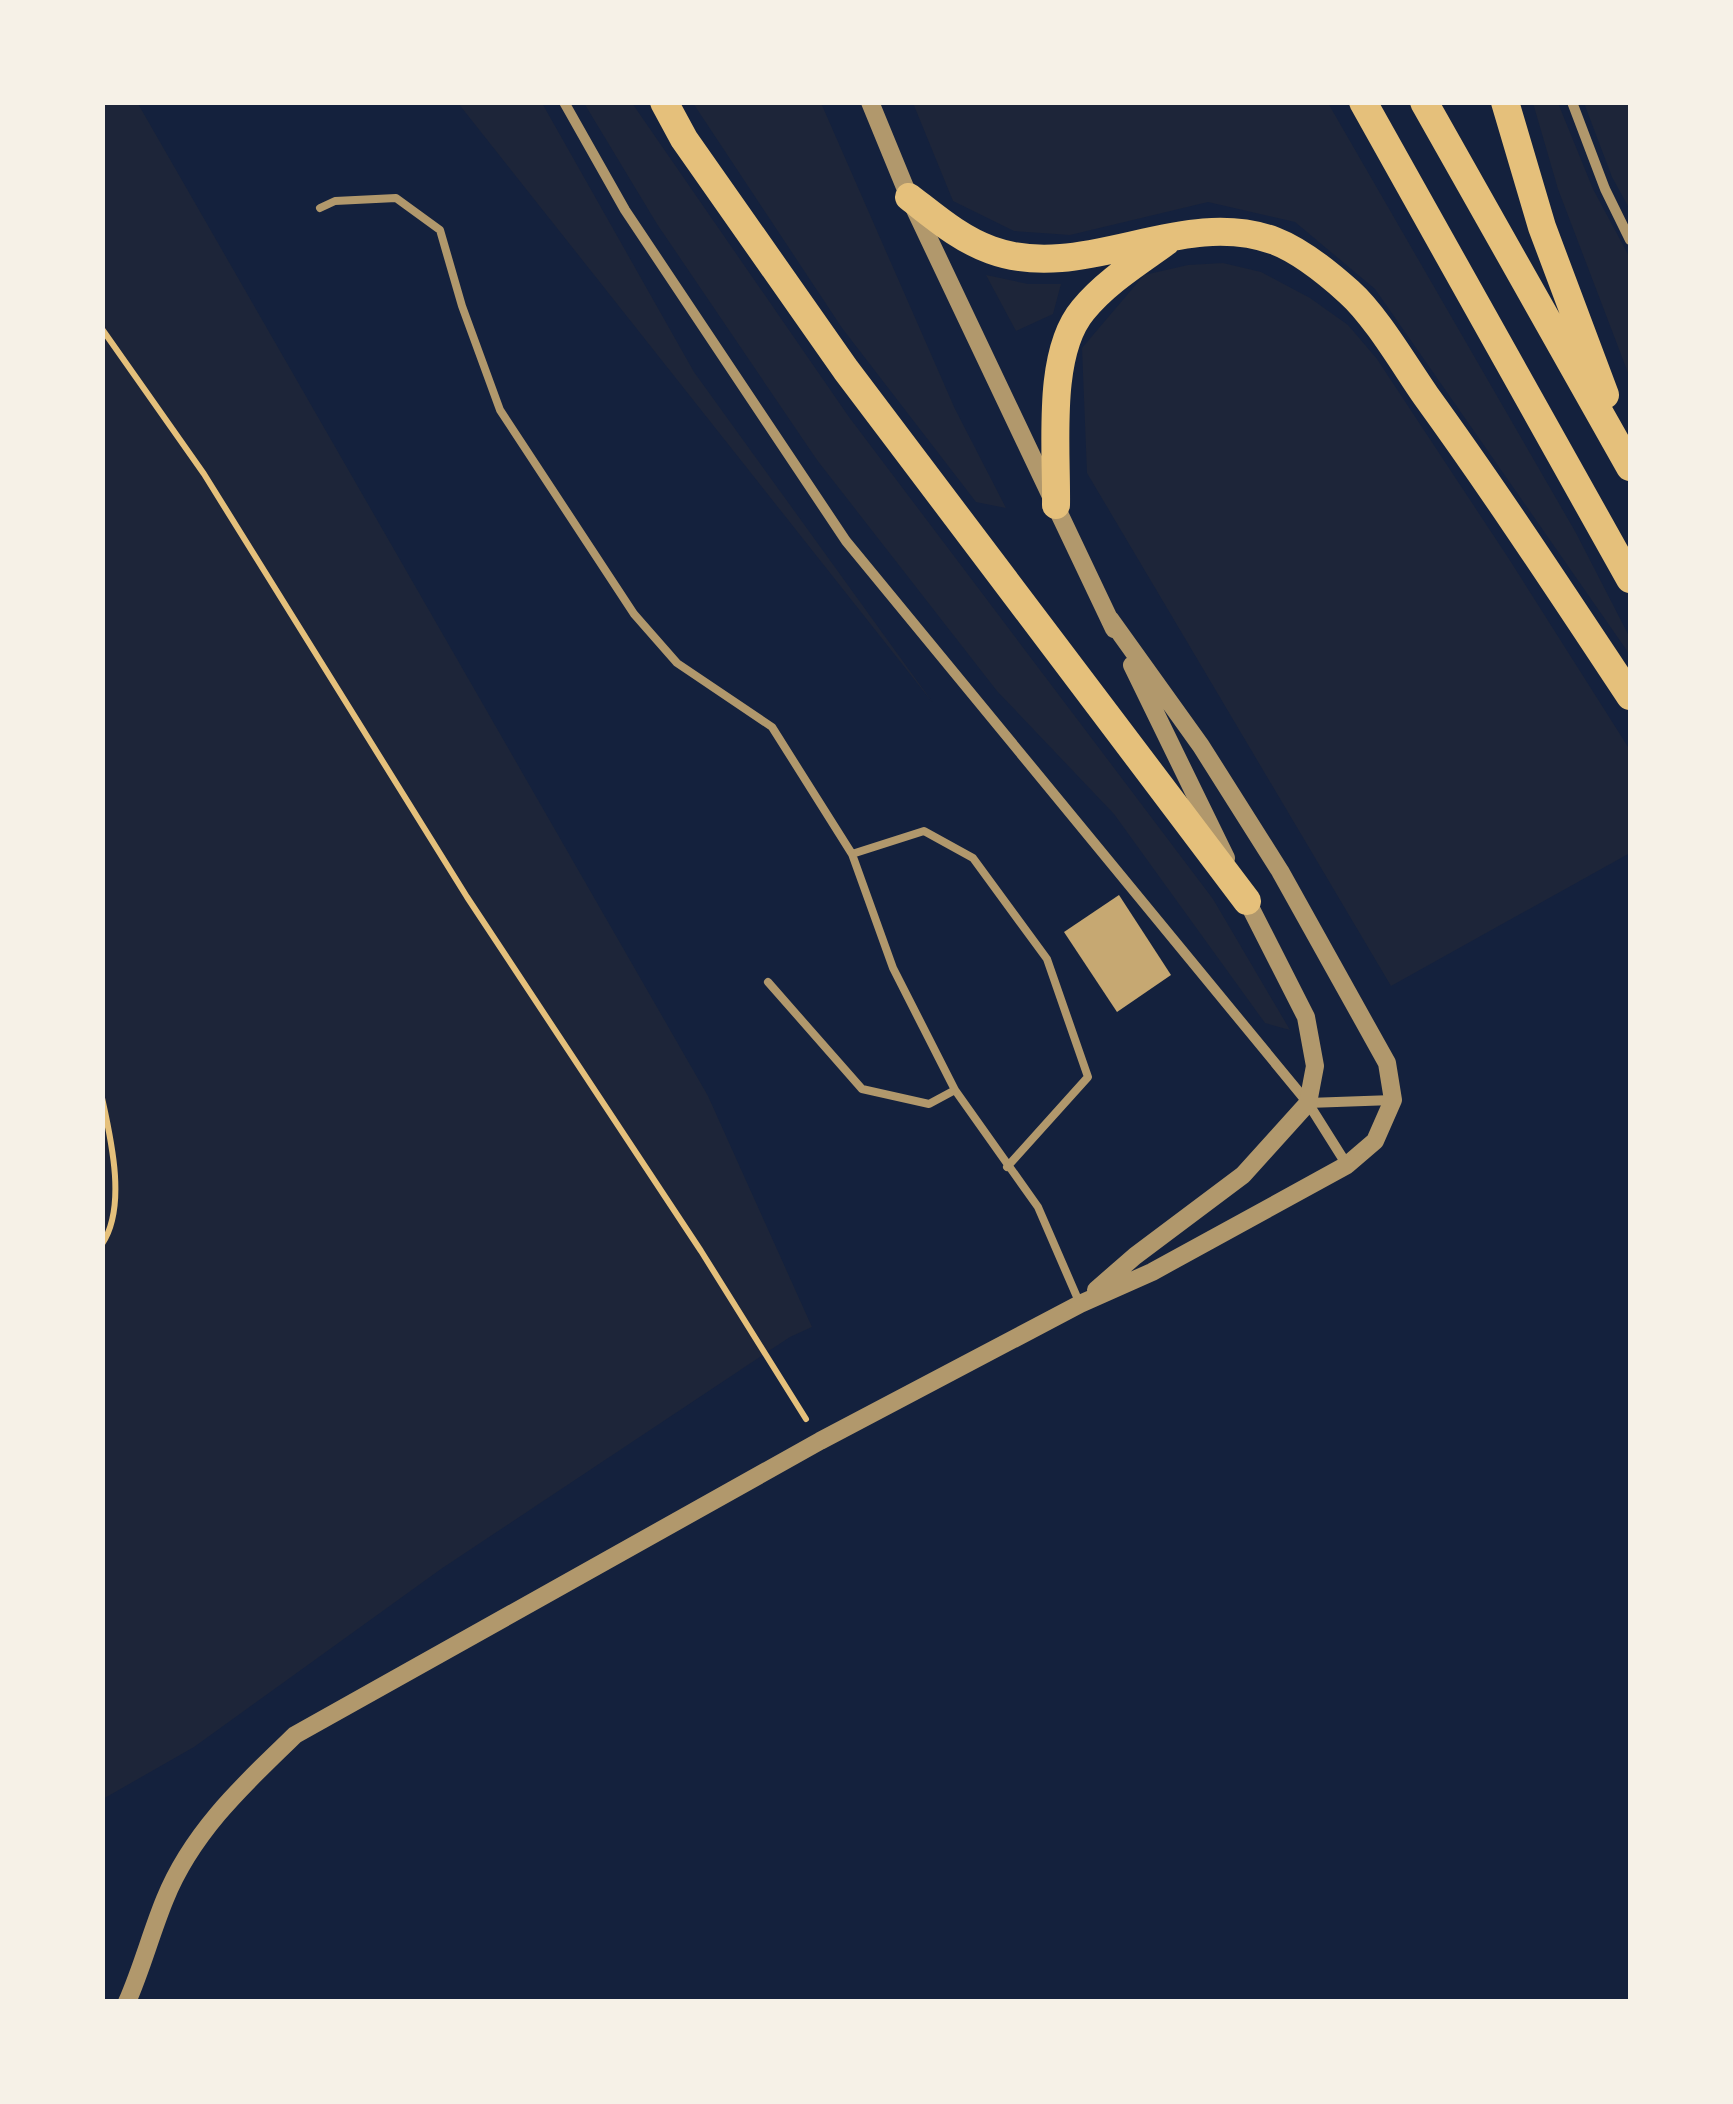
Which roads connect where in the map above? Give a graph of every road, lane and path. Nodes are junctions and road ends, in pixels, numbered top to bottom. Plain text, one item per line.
1 (564, 102) edge
2 (664, 102) edge
3 (870, 102) edge
4 (1363, 102) edge
5 (1424, 102) edge
6 (1504, 102) edge
7 (1572, 102) edge
8 (909, 197) junction
9 (320, 208) dead end
10 (1172, 238) junction
11 (1630, 240) edge
12 (102, 329) edge
13 (1630, 464) edge
14 (1056, 505) junction
15 (1630, 579) edge
16 (1110, 619) junction
17 (1630, 696) edge
18 (852, 854) junction
19 (1247, 901) junction
20 (768, 982) dead end
21 (954, 1090) junction
22 (102, 1098) edge
23 (1394, 1100) junction
24 (1308, 1103) junction
25 (1347, 1165) junction
26 (1007, 1166) junction
27 (102, 1244) edge
28 (1080, 1304) junction
29 (820, 1441) junction
30 (141, 1971) junction
31 (126, 2002) edge
32 (142, 2002) edge

1 - 24 street
2 - 19 highway
3 - 8 street
4 - 15 highway
5 - 13 highway
6 - 13 highway
7 - 11 street
8 - 10 highway
8 - 14 street
9 - 18 lane
10 - 14 highway
10 - 17 highway
12 - 29 path
14 - 16 street
16 - 19 street
16 - 23 street
18 - 21 lane
18 - 26 lane
19 - 24 street
20 - 21 lane
21 - 26 lane
22 - 27 path
23 - 24 street
23 - 25 street
24 - 25 street
24 - 28 street
25 - 28 street
26 - 28 lane
28 - 29 street
29 - 30 street
30 - 31 street
30 - 32 street

